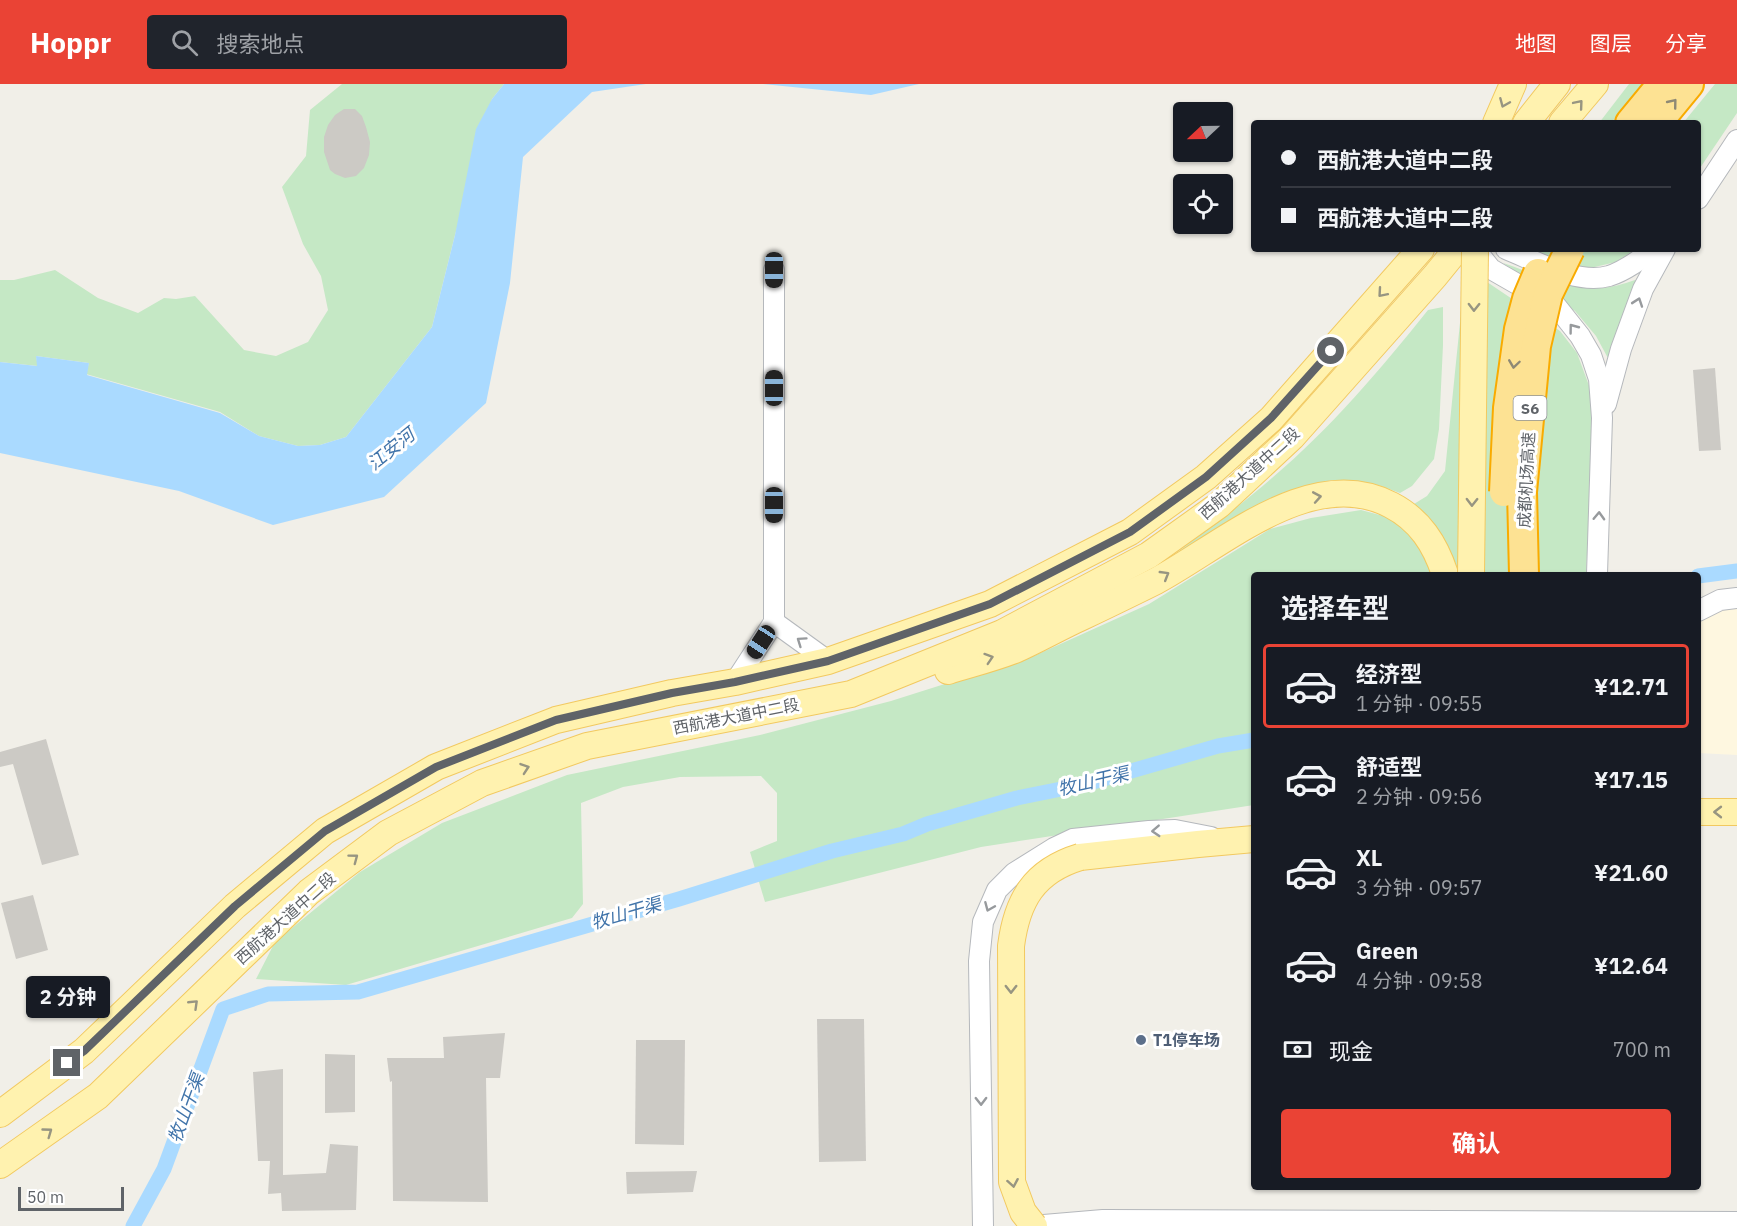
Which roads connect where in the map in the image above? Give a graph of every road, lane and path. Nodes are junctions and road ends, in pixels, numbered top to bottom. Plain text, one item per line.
1 (1513, 84) edge
2 (1557, 84) edge
3 (1595, 84) edge
4 (1662, 84) edge
5 (1689, 84) edge
6 (1497, 120) edge
7 (1528, 120) edge
8 (1565, 120) edge
9 (1632, 120) edge
10 (1659, 120) edge
11 (1737, 140) edge
12 (1701, 194) edge
13 (1418, 252) edge
14 (1455, 252) edge
15 (1475, 252) edge
16 (1477, 252) edge
17 (1513, 252) edge
18 (1548, 252) edge
19 (1569, 252) edge
20 (1650, 252) edge
21 (1663, 252) edge
22 (774, 270) dead end
23 (1602, 418) junction
24 (1444, 572) edge
25 (1471, 572) edge
26 (1506, 572) edge
27 (1524, 572) edge
28 (1597, 572) edge
29 (1737, 598) edge
30 (1701, 610) edge
31 (774, 622) junction
32 (828, 661) junction
33 (735, 682) junction
34 (851, 694) junction
35 (1701, 812) edge
36 (1737, 812) edge
37 (1244, 840) edge
38 (0, 1114) edge
39 (0, 1166) edge
40 (1737, 1222) edge
41 (983, 1226) edge
42 (1033, 1226) edge

1 -> 6 main road
2 - 7 main road
8 -> 3 main road
4 - 9 highway
10 -> 5 highway
11 - 12 street
13 -> 32 main road, 西航港大道中二段
14 - 34 main road, 西航港大道中二段
15 -> 25 main road, bridge
23 -> 16 street
17 - 20 street
18 -> 26 highway, 成都机场高速 / S6, bridge
19 - 27 highway, 成都机场高速 / S6, bridge
23 -> 21 street
22 - 31 street
28 -> 23 street
34 -> 24 main road
29 - 30 street
32 -> 31 street
31 - 33 street
32 - 33 main road, 西航港大道中二段
33 - 38 main road, 西航港大道中二段
39 -> 34 main road, 西航港大道中二段
36 -> 35 main road
37 -> 41 street
37 -> 42 main road, bridge
40 - 42 street

